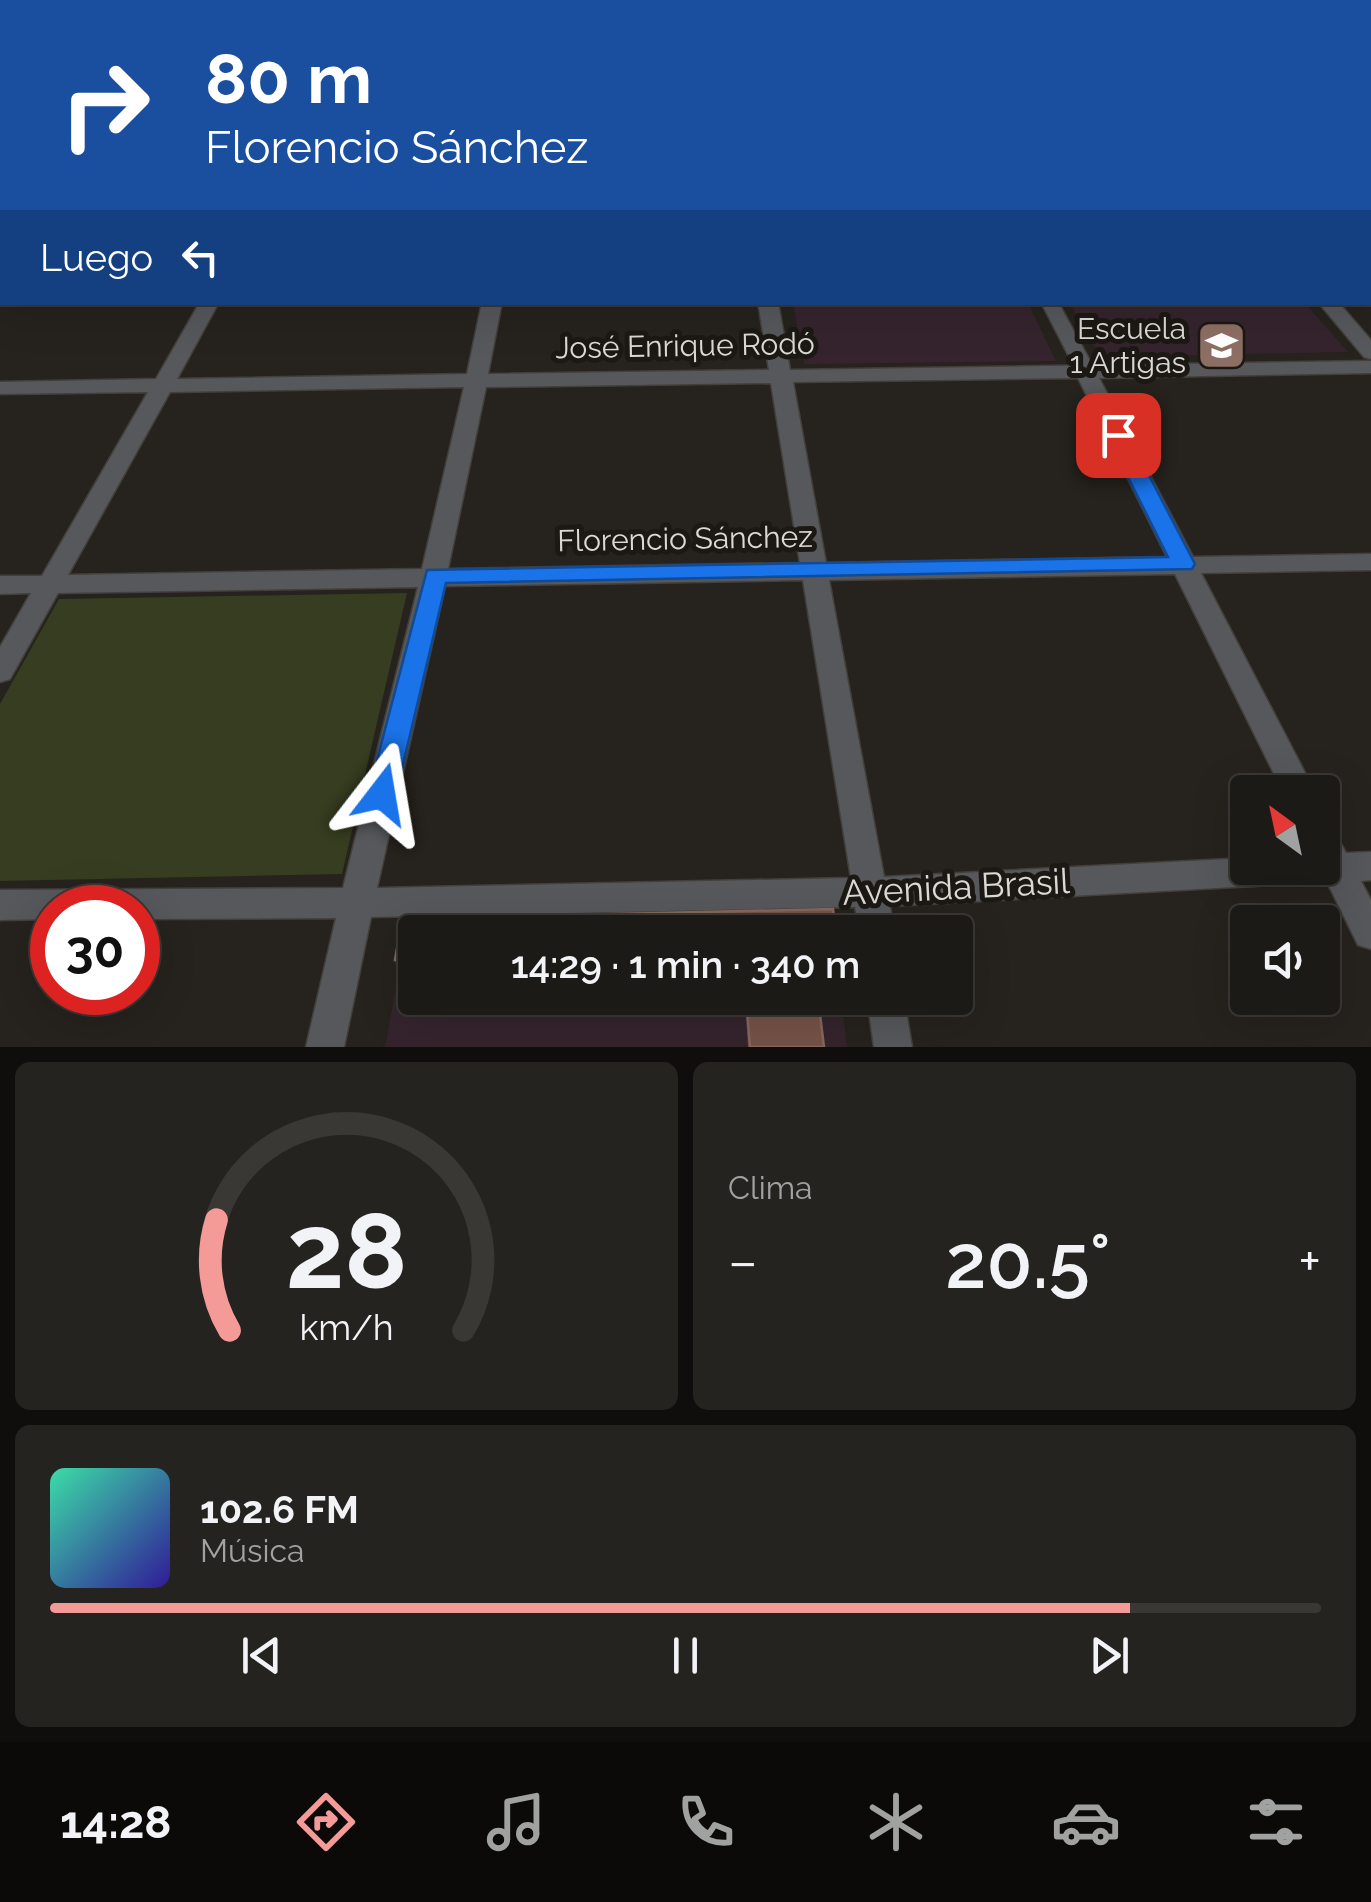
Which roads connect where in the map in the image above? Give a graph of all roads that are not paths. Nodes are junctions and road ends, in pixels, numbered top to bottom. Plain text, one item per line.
1 (208, 305) edge
2 (491, 305) edge
3 (768, 305) edge
4 (1051, 305) edge
5 (1330, 305) edge
6 (1371, 353) edge
7 (1371, 366) edge
8 (1085, 370) junction
9 (779, 375) junction
10 (478, 379) junction
11 (160, 386) junction
12 (0, 388) edge
13 (1371, 562) edge
14 (1184, 564) junction
15 (814, 570) junction
16 (436, 576) junction
17 (50, 584) junction
18 (0, 585) edge
19 (0, 672) edge
20 (1290, 775) edge
21 (1340, 857) edge
22 (1230, 862) edge
23 (1371, 866) edge
24 (1340, 875) edge
25 (871, 892) junction
26 (355, 903) junction
27 (0, 906) edge
28 (874, 915) edge
29 (1371, 934) edge
30 (888, 1015) edge
31 (325, 1047) edge
32 (893, 1047) edge

1 - 11 street
2 - 10 street
3 - 9 street
4 - 8 street
5 - 6 street
7 - 8 street, José Enrique Rodó
8 - 9 street, José Enrique Rodó
8 - 14 street
9 - 10 street, José Enrique Rodó
9 - 15 street
10 - 11 street, José Enrique Rodó
10 - 16 street
11 - 12 street, José Enrique Rodó
11 - 17 street
13 - 14 street, Florencio Sánchez
14 - 15 street, Florencio Sánchez
14 - 20 street
15 - 16 street, Florencio Sánchez
15 - 25 street
16 - 17 street, Florencio Sánchez
16 - 26 street
17 - 18 street, Florencio Sánchez
17 - 19 street
21 - 23 street, Avenida Brasil
22 - 25 street, Avenida Brasil
24 - 29 street
25 - 26 street, Avenida Brasil
25 - 28 street
26 - 27 street, Avenida Brasil
26 - 31 street
30 - 32 street

